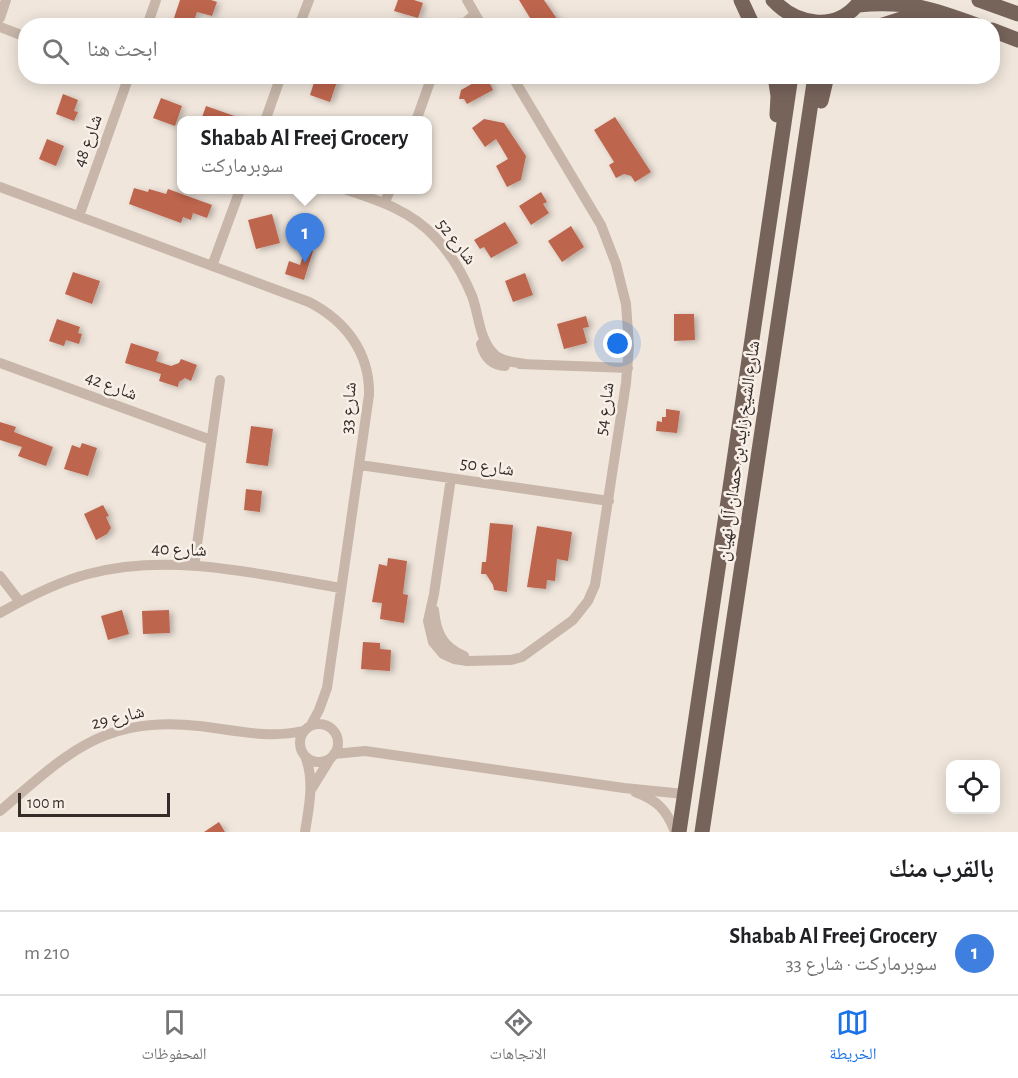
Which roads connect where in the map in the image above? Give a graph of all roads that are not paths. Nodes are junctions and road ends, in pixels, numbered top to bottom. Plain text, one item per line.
1 (6, 0) edge
2 (156, 0) edge
3 (309, 0) edge
4 (467, 0) edge
5 (741, 0) edge
6 (979, 0) edge
7 (859, 2) edge
8 (777, 5) edge
9 (475, 14) junction
10 (1018, 14) edge
11 (0, 18) edge
12 (150, 18) edge
13 (303, 18) edge
14 (470, 18) edge
15 (477, 18) edge
16 (749, 18) edge
17 (795, 18) edge
18 (842, 18) edge
19 (905, 18) edge
20 (934, 18) edge
21 (957, 18) edge
22 (0, 27) edge
23 (1000, 33) edge
24 (18, 34) edge
25 (1018, 40) edge
26 (126, 84) edge
27 (278, 84) edge
28 (429, 84) edge
29 (517, 84) edge
30 (776, 84) edge
31 (790, 84) edge
32 (814, 84) edge
33 (825, 84) edge
34 (266, 116) edge
35 (417, 116) edge
36 (805, 148) junction
37 (779, 158) junction
38 (0, 187) edge
39 (238, 194) edge
40 (362, 194) edge
41 (388, 194) edge
42 (385, 202) junction
43 (79, 216) junction
44 (213, 266) junction
45 (0, 363) edge
46 (628, 368) junction
47 (220, 380) dead end
48 (211, 440) junction
49 (360, 465) junction
50 (451, 478) junction
51 (609, 501) junction
52 (194, 566) junction
53 (0, 576) edge
54 (341, 588) junction
55 (20, 602) junction
56 (0, 613) edge
57 (327, 688) junction
58 (307, 728) junction
59 (333, 731) junction
60 (268, 736) junction
61 (364, 751) junction
62 (303, 754) junction
63 (332, 756) junction
64 (624, 788) junction
65 (311, 791) junction
66 (684, 794) junction
67 (0, 811) edge
68 (305, 832) edge
69 (677, 832) edge
70 (695, 832) edge
71 (702, 832) edge

1 - 11 street
2 - 12 street
3 - 13 street
4 - 9 street
5 - 16 main road
6 - 10 main road
7 - 18 main road
7 - 21 main road
8 - 17 main road
9 - 14 street
9 - 15 street
19 - 20 main road
22 - 24 street
23 - 25 main road
26 - 43 street, شارع 48
27 - 34 street
28 - 35 street
29 - 46 street, شارع 54
30 - 37 main road
31 - 37 main road, شارع الشيخ زايد بن حمدان آل نهيان
32 - 36 main road, شارع الشيخ زايد بن حمدان آل نهيان
33 - 36 main road
36 - 71 main road, شارع الشيخ زايد بن حمدان آل نهيان
37 - 66 main road, شارع الشيخ زايد بن حمدان آل نهيان
38 - 43 street, شارع 33
39 - 44 street
40 - 42 street, شارع 52
41 - 42 street
42 - 46 street, شارع 52
43 - 44 street, شارع 33
44 - 49 street, شارع 33
45 - 48 street, شارع 42
46 - 51 street, شارع 54
47 - 48 street
48 - 52 street
49 - 50 street, شارع 50
49 - 54 street, شارع 33
50 - 51 street, شارع 50
50 - 51 street, شارع 54
52 - 54 street, شارع 40
52 - 55 street, شارع 40
53 - 55 street
54 - 57 street, شارع 33
55 - 56 street, شارع 40
57 - 58 street, شارع 33
57 - 59 street, شارع 33
58 - 59 street
58 - 60 street, شارع 29
58 - 62 street
59 - 61 street
59 - 63 street
60 - 62 street, شارع 29
60 - 67 street, شارع 29
61 - 63 street
61 - 64 street
62 - 63 street
62 - 65 street
63 - 65 street
64 - 66 street
64 - 69 street
65 - 68 street
66 - 69 main road, شارع الشيخ زايد بن حمدان آل نهيان
66 - 70 main road

